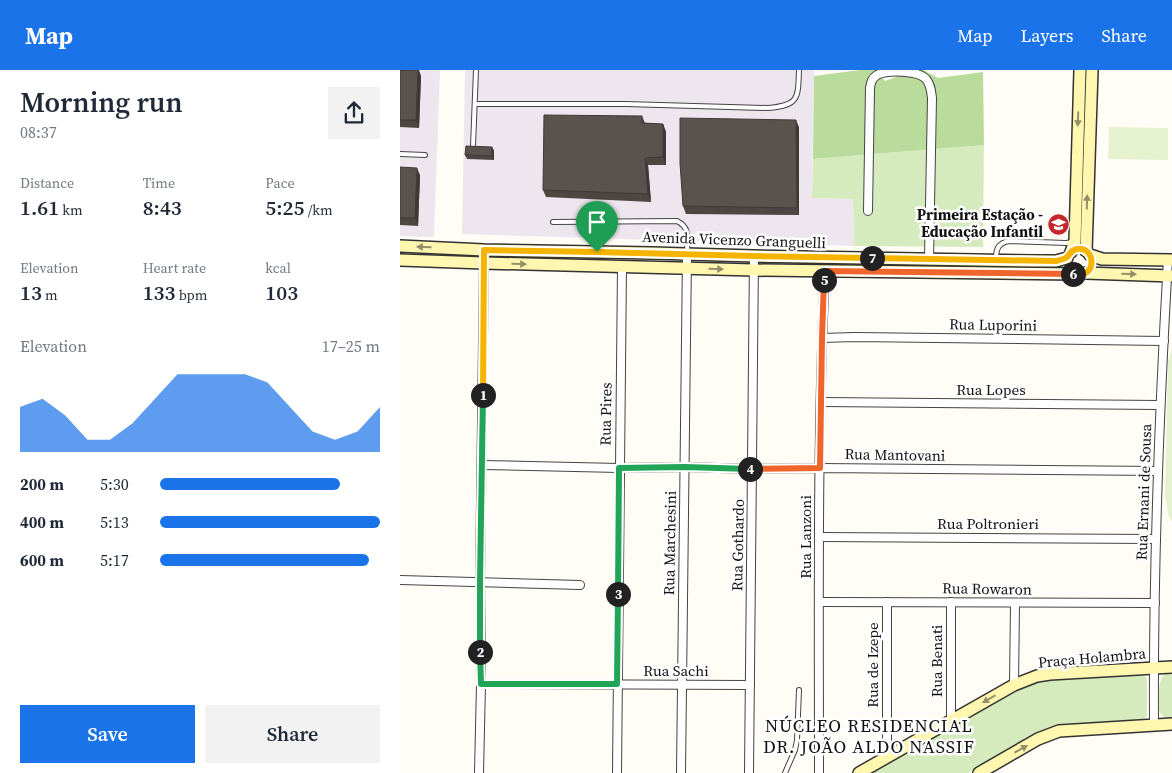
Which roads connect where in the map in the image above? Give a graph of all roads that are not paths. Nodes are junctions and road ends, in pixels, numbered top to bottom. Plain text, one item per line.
1 (476, 70) edge
2 (799, 70) edge
3 (1080, 70) edge
4 (1092, 70) edge
5 (475, 104) junction
6 (474, 146) edge
7 (400, 154) edge
8 (425, 155) dead end
9 (868, 211) dead end
10 (553, 222) dead end
11 (400, 246) edge
12 (446, 248) junction
13 (484, 250) junction
14 (1071, 250) junction
15 (1088, 253) junction
16 (687, 254) junction
17 (754, 256) junction
18 (929, 259) junction
19 (400, 260) edge
20 (997, 260) junction
21 (1170, 260) edge
22 (446, 262) junction
23 (484, 263) junction
24 (622, 266) junction
25 (686, 268) junction
26 (754, 270) junction
27 (825, 271) junction
28 (1086, 273) junction
29 (1073, 274) junction
30 (1170, 276) edge
31 (822, 338) junction
32 (1164, 341) junction
33 (821, 402) junction
34 (1160, 404) junction
35 (482, 465) junction
36 (685, 467) junction
37 (619, 468) junction
38 (820, 468) junction
39 (752, 469) junction
40 (1158, 471) junction
41 (819, 537) junction
42 (1156, 539) junction
43 (400, 580) edge
44 (480, 582) junction
45 (580, 585) dead end
46 (819, 602) junction
47 (887, 602) junction
48 (951, 602) junction
49 (1015, 603) junction
50 (1155, 603) junction
51 (1172, 667) edge
52 (1154, 668) junction
53 (481, 684) junction
54 (617, 684) junction
55 (682, 684) junction
56 (750, 685) junction
57 (1014, 685) junction
58 (799, 690) dead end
59 (951, 721) junction
60 (1172, 724) edge
61 (1154, 725) junction
62 (887, 758) junction
63 (479, 773) edge
64 (617, 773) edge
65 (681, 773) edge
66 (749, 773) edge
67 (786, 773) edge
68 (819, 773) edge
69 (858, 773) edge
70 (979, 773) edge

1 - 5 lane
2 - 5 lane
3 -> 14 street
15 -> 4 street
5 - 6 lane
7 - 8 lane
9 - 18 street
10 - 16 lane
12 -> 11 street, Avenida Vicenzo Granguelli
12 - 13 street, Avenida Vicenzo Granguelli
12 - 22 lane
13 - 16 street, Avenida Vicenzo Granguelli
13 - 23 street
14 - 15 street, Avenida Vicenzo Granguelli
14 - 20 street, Avenida Vicenzo Granguelli
14 - 20 lane
14 - 29 street
15 - 21 street, Avenida Vicenzo Granguelli
15 - 28 street
16 - 17 street, Avenida Vicenzo Granguelli
16 - 25 street, Rua Marchesini
17 - 18 street, Avenida Vicenzo Granguelli
17 - 26 street, Rua Gothardo
18 - 20 street, Avenida Vicenzo Granguelli
19 - 22 street, Avenida Vicenzo Granguelli
21 - 30 street, Rua Ernani de Sousa
22 - 23 street, Avenida Vicenzo Granguelli
23 -> 24 street, Avenida Vicenzo Granguelli
23 - 35 street
24 - 25 street, Avenida Vicenzo Granguelli
24 - 37 street, Rua Pires
25 -> 26 street, Avenida Vicenzo Granguelli
25 - 36 street, Rua Marchesini
26 - 27 street, Avenida Vicenzo Granguelli
26 - 39 street, Rua Gothardo
27 - 29 street, Avenida Vicenzo Granguelli
27 - 31 street, Rua Lanzoni
28 - 29 street, Avenida Vicenzo Granguelli
28 -> 30 street, Avenida Vicenzo Granguelli
30 - 32 street, Rua Ernani de Sousa
31 - 32 street, Rua Luporini
31 - 33 street, Rua Lanzoni
32 - 34 street, Rua Ernani de Sousa
33 - 34 street, Rua Lopes
33 - 38 street, Rua Lanzoni
34 - 40 street, Rua Ernani de Sousa
35 - 37 street, Rua Mantovani
35 - 44 street
36 - 37 street, Rua Mantovani
36 - 39 street, Rua Mantovani
36 - 55 street, Rua Marchesini
37 - 54 street, Rua Pires
38 - 39 street, Rua Mantovani
38 - 40 street, Rua Mantovani
38 - 41 street, Rua Lanzoni
39 - 56 street, Rua Gothardo
40 - 42 street, Rua Ernani de Sousa
41 - 42 street, Rua Poltronieri
41 - 46 street, Rua Lanzoni
42 - 50 street, Rua Ernani de Sousa
43 - 44 street
44 - 45 street
44 - 53 street
46 - 47 street, Rua Rowaron
46 - 68 street, Rua Lanzoni
47 - 48 street, Rua Rowaron
47 - 62 street, Rua de Izepe
48 - 49 street, Rua Rowaron
48 - 59 street, Rua Benati
49 - 50 street, Rua Rowaron
49 - 57 street
50 - 52 street, Rua Ernani de Sousa
51 - 52 street, Praça Holambra
52 - 57 street, Praça Holambra
52 - 61 street, Rua Ernani de Sousa
53 - 54 street, Rua Sachi
53 - 63 street
54 - 55 street, Rua Sachi
54 - 64 street, Rua Pires
55 - 56 street, Rua Sachi
55 - 65 street, Rua Marchesini
56 - 66 street, Rua Gothardo
57 -> 59 street, Praça Holambra
58 - 67 lane
59 - 62 street, Praça Holambra
60 - 61 street
70 -> 61 street
62 - 69 street, Praça Holambra

